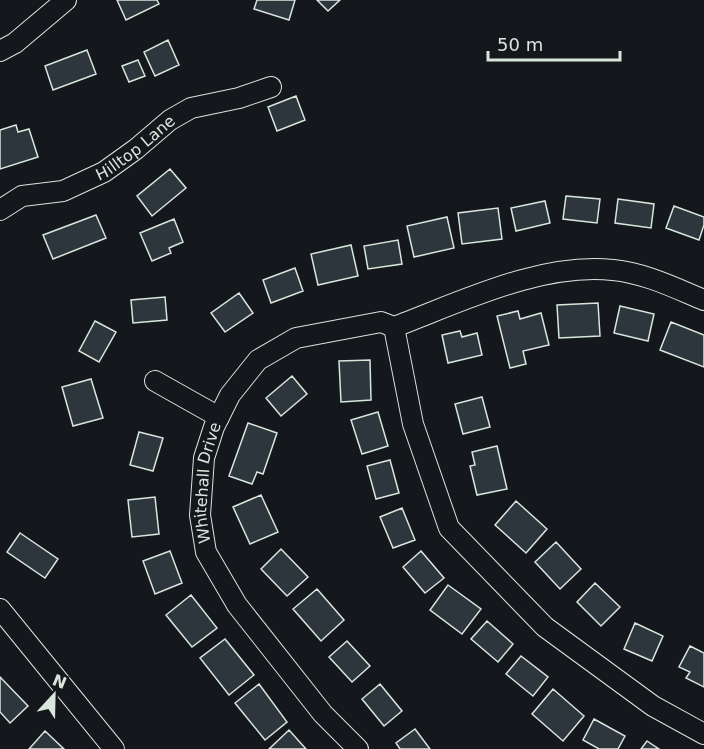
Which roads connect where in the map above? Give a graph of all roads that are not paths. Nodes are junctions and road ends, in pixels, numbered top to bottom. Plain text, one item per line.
1 (66, 0) edge
2 (0, 51) edge
3 (271, 87) dead end
4 (0, 210) edge
5 (704, 300) edge
6 (394, 327) junction
7 (155, 381) dead end
8 (219, 417) junction
9 (0, 609) edge
10 (704, 734) edge
11 (114, 749) edge
12 (358, 749) edge

1 - 2 street
3 - 4 street, Hilltop Lane
5 - 6 street, Whitehall Drive
6 - 8 street, Whitehall Drive
6 - 10 street
7 - 8 street
8 - 12 street, Whitehall Drive
9 - 11 street

